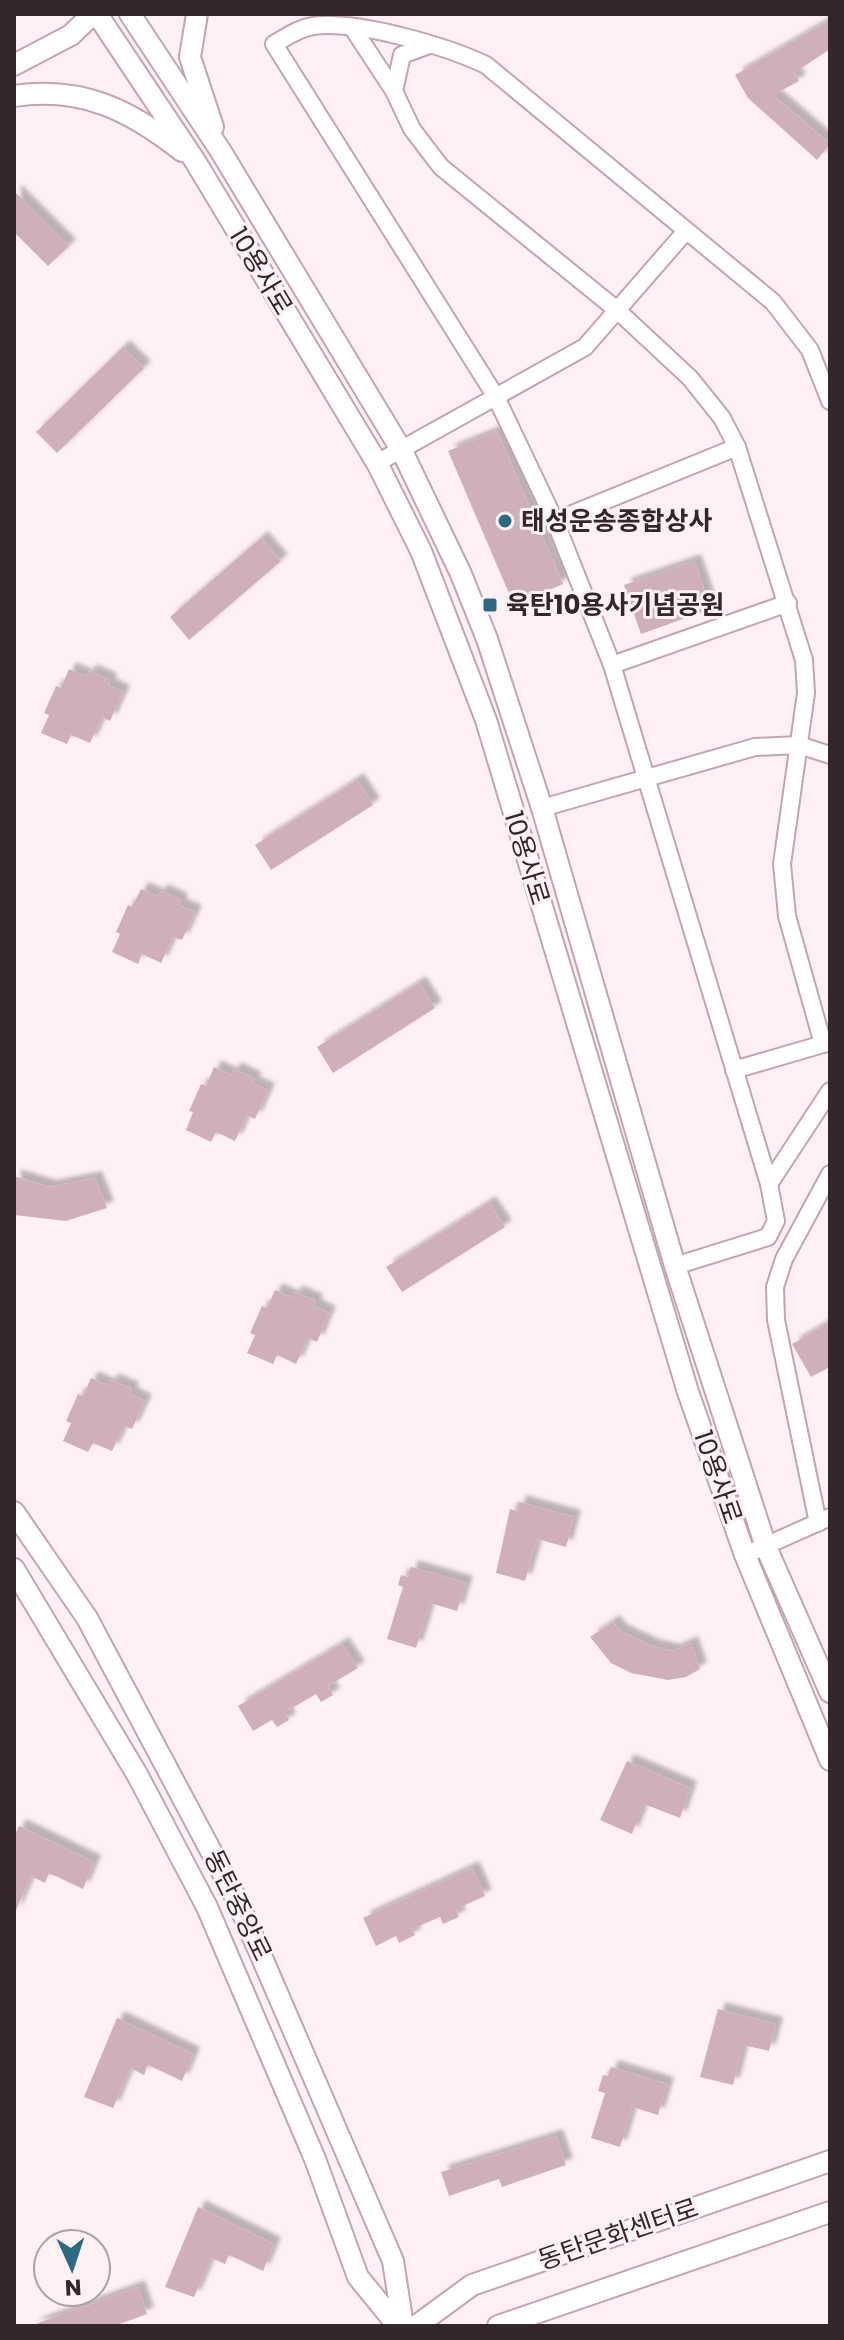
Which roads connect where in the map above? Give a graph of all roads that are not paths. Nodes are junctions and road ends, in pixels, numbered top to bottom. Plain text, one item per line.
1 (129, 14) edge
2 (197, 14) edge
3 (99, 18) edge
4 (354, 30) junction
5 (430, 44) junction
6 (14, 65) edge
7 (394, 91) junction
8 (14, 96) edge
9 (220, 150) junction
10 (195, 161) junction
11 (686, 231) junction
12 (617, 310) junction
13 (496, 397) junction
14 (830, 401) edge
15 (737, 447) junction
16 (402, 451) junction
17 (377, 463) junction
18 (555, 521) junction
19 (788, 603) junction
20 (612, 665) junction
21 (799, 745) junction
22 (830, 755) edge
23 (645, 776) junction
24 (542, 808) junction
25 (826, 1043) edge
26 (734, 1070) junction
27 (830, 1091) edge
28 (830, 1174) edge
29 (769, 1184) junction
30 (675, 1266) junction
31 (14, 1512) edge
32 (824, 1520) edge
33 (766, 1547) junction
34 (745, 1555) junction
35 (14, 1569) edge
36 (830, 1692) edge
37 (830, 1760) edge
38 (830, 2161) edge
39 (830, 2212) edge
40 (400, 2326) edge
41 (416, 2326) edge
42 (498, 2326) edge

1 - 3 street
1 - 9 street, 10용사로
2 - 9 street
3 - 6 street
3 - 10 street, 10용사로
4 - 5 street
4 - 7 street
4 - 13 street
5 - 7 street
5 - 11 street
7 - 12 street
8 - 10 street
9 - 16 street, 10용사로
10 - 17 street, 10용사로
11 - 12 street
11 - 14 street
12 - 13 street
12 - 15 street
13 - 16 street
13 - 18 street
15 - 18 street
15 - 19 street
16 - 17 street
16 - 24 street, 10용사로
17 - 34 street, 10용사로
18 - 20 street
19 - 20 street
19 - 21 street
20 - 23 street
21 - 22 street
21 - 23 street
21 - 25 street
23 - 24 street
23 - 26 street
24 - 30 street, 10용사로
25 - 26 street
26 - 29 street
27 - 29 street
28 - 32 street
29 - 30 street
30 - 33 street, 10용사로
31 - 40 street, 동탄중앙로
32 - 33 street
33 - 34 street
33 - 36 street, 10용사로
34 - 37 street, 10용사로
35 - 40 street, 동탄중앙로
38 - 41 street, 동탄문화센터로
39 - 42 street, 동탄문화센터로

